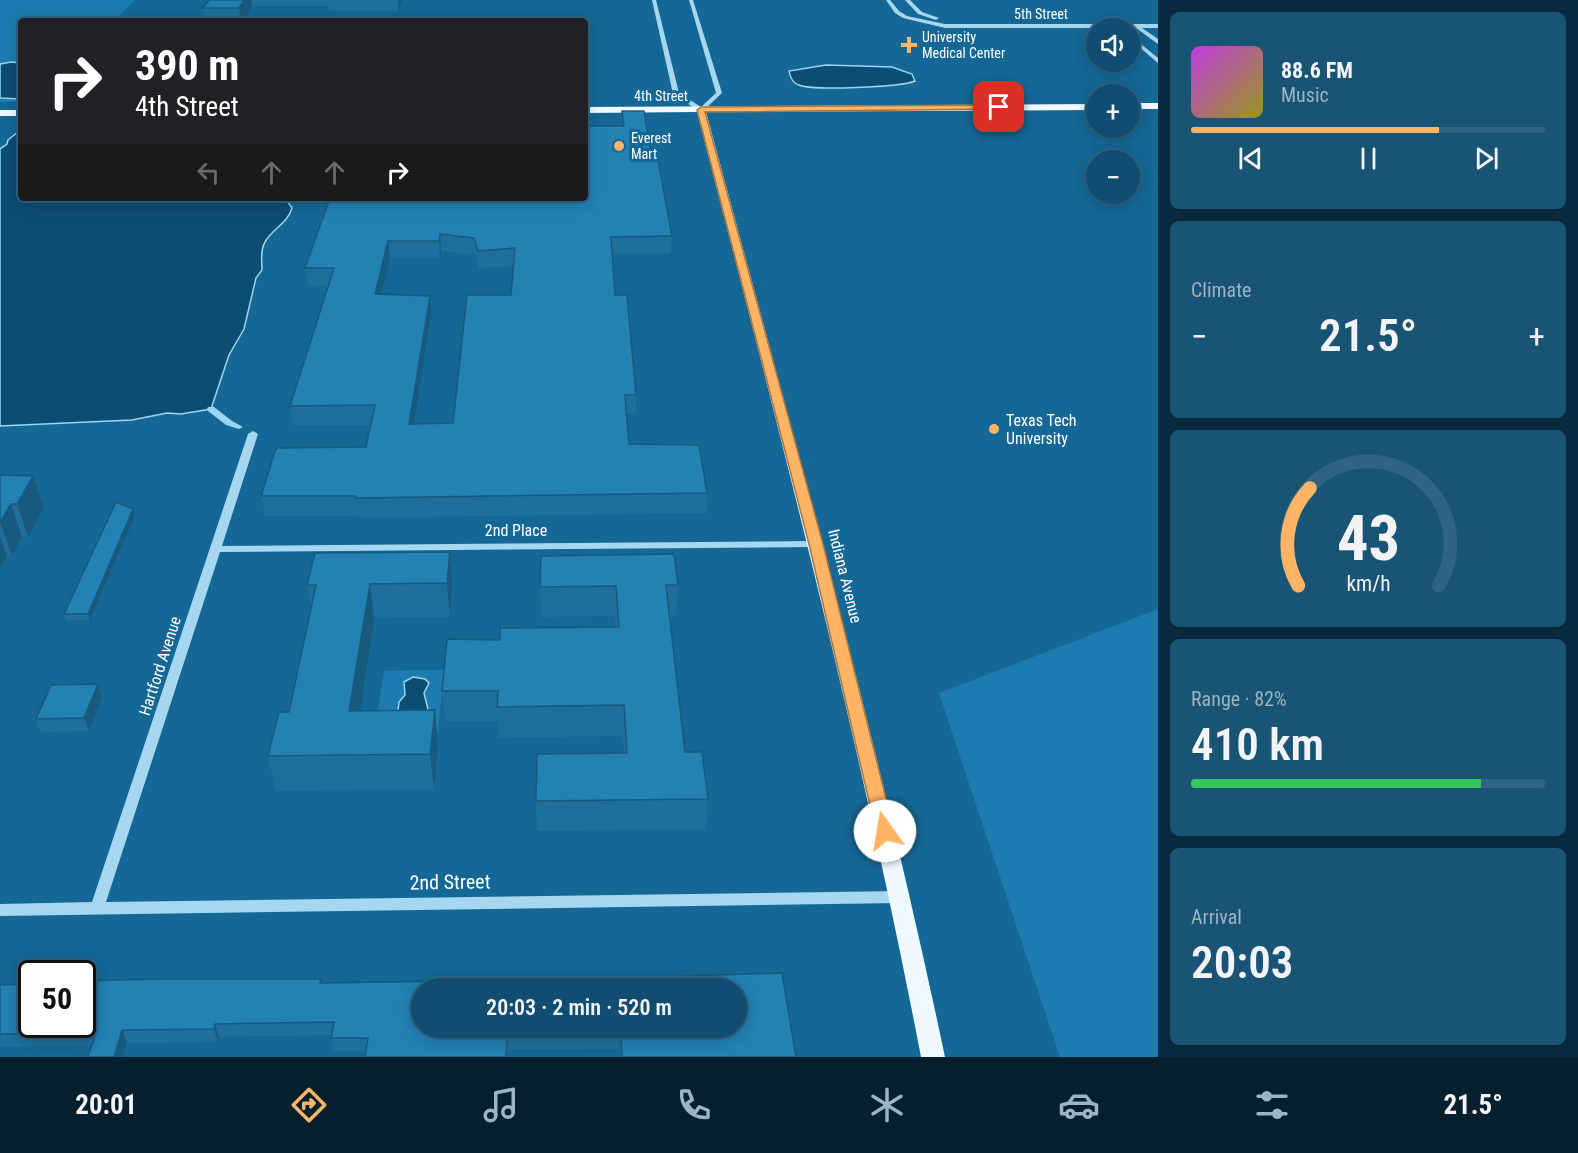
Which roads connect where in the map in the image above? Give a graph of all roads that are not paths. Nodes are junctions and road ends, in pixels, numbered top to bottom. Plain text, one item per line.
1 (654, 0) edge
2 (691, 0) edge
3 (888, 0) edge
4 (907, 0) edge
5 (1140, 19) edge
6 (1158, 19) edge
7 (1086, 20) edge
8 (1140, 26) edge
9 (1158, 26) edge
10 (1086, 27) edge
11 (1140, 28) edge
12 (1158, 42) edge
13 (1140, 46) edge
14 (1158, 61) edge
15 (1086, 106) edge
16 (1140, 106) edge
17 (1158, 106) edge
18 (588, 110) edge
19 (701, 110) junction
20 (0, 113) edge
21 (18, 113) edge
22 (253, 434) dead end
23 (816, 544) junction
24 (216, 549) junction
25 (901, 897) junction
26 (97, 909) junction
27 (0, 910) edge
28 (933, 1057) edge

1 - 19 street
2 - 19 street
3 - 10 street, 5th Street
4 - 7 street, 5th Street
5 - 6 street, 5th Street
8 - 9 street, 5th Street
11 - 12 street
13 - 14 street
15 - 19 main road, 4th Street
16 - 17 main road
18 - 19 main road, 4th Street
19 - 23 main road, Indiana Avenue
20 - 21 main road
22 - 24 street, Hartford Avenue
23 - 24 street, 2nd Place
23 - 25 main road, Indiana Avenue
24 - 26 street, Hartford Avenue
25 - 26 street, 2nd Street
25 - 28 main road, Indiana Avenue
26 - 27 street, 2nd Street

